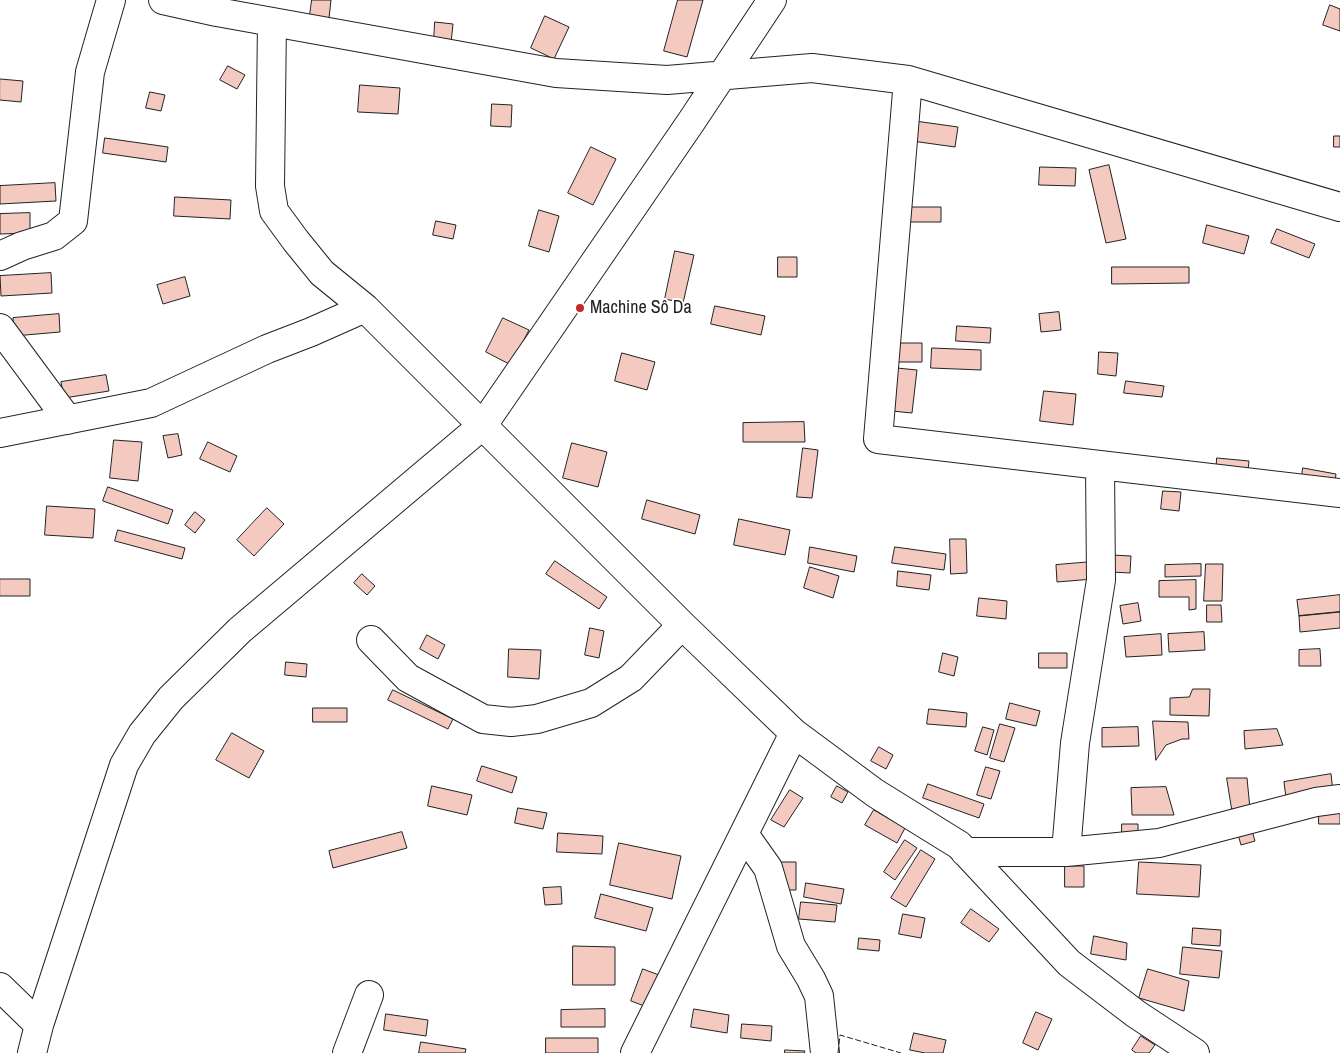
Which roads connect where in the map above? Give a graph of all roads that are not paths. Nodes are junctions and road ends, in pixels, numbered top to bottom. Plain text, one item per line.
1 (111, 0) edge
2 (163, 0) edge
3 (772, 0) edge
4 (218, 6) edge
5 (272, 22) junction
6 (722, 76) junction
7 (908, 80) junction
8 (1340, 207) edge
9 (0, 256) edge
10 (365, 308) junction
11 (0, 328) edge
12 (68, 420) junction
13 (483, 425) junction
14 (0, 433) edge
15 (1100, 466) junction
16 (1340, 493) edge
17 (682, 625) junction
18 (370, 640) dead end
19 (794, 733) junction
20 (1340, 799) edge
21 (744, 834) junction
22 (965, 852) junction
23 (1066, 852) junction
24 (0, 987) edge
25 (369, 995) dead end
26 (36, 1044) edge
27 (347, 1053) edge
28 (635, 1053) edge
29 (825, 1053) edge
30 (1195, 1053) edge

1 - 9 street
2 - 4 street
3 - 6 street
4 - 5 street
5 - 6 street
5 - 10 street
6 - 7 street
6 - 13 street
7 - 8 street
7 - 15 street
10 - 12 street
10 - 13 street
11 - 12 street
12 - 14 street
13 - 17 street
13 - 26 street
15 - 16 street
15 - 23 street
17 - 18 street
17 - 19 street
19 - 21 street
19 - 22 street
20 - 23 street
21 - 28 street
21 - 29 street
22 - 23 street
22 - 30 street
24 - 26 street
25 - 27 street

